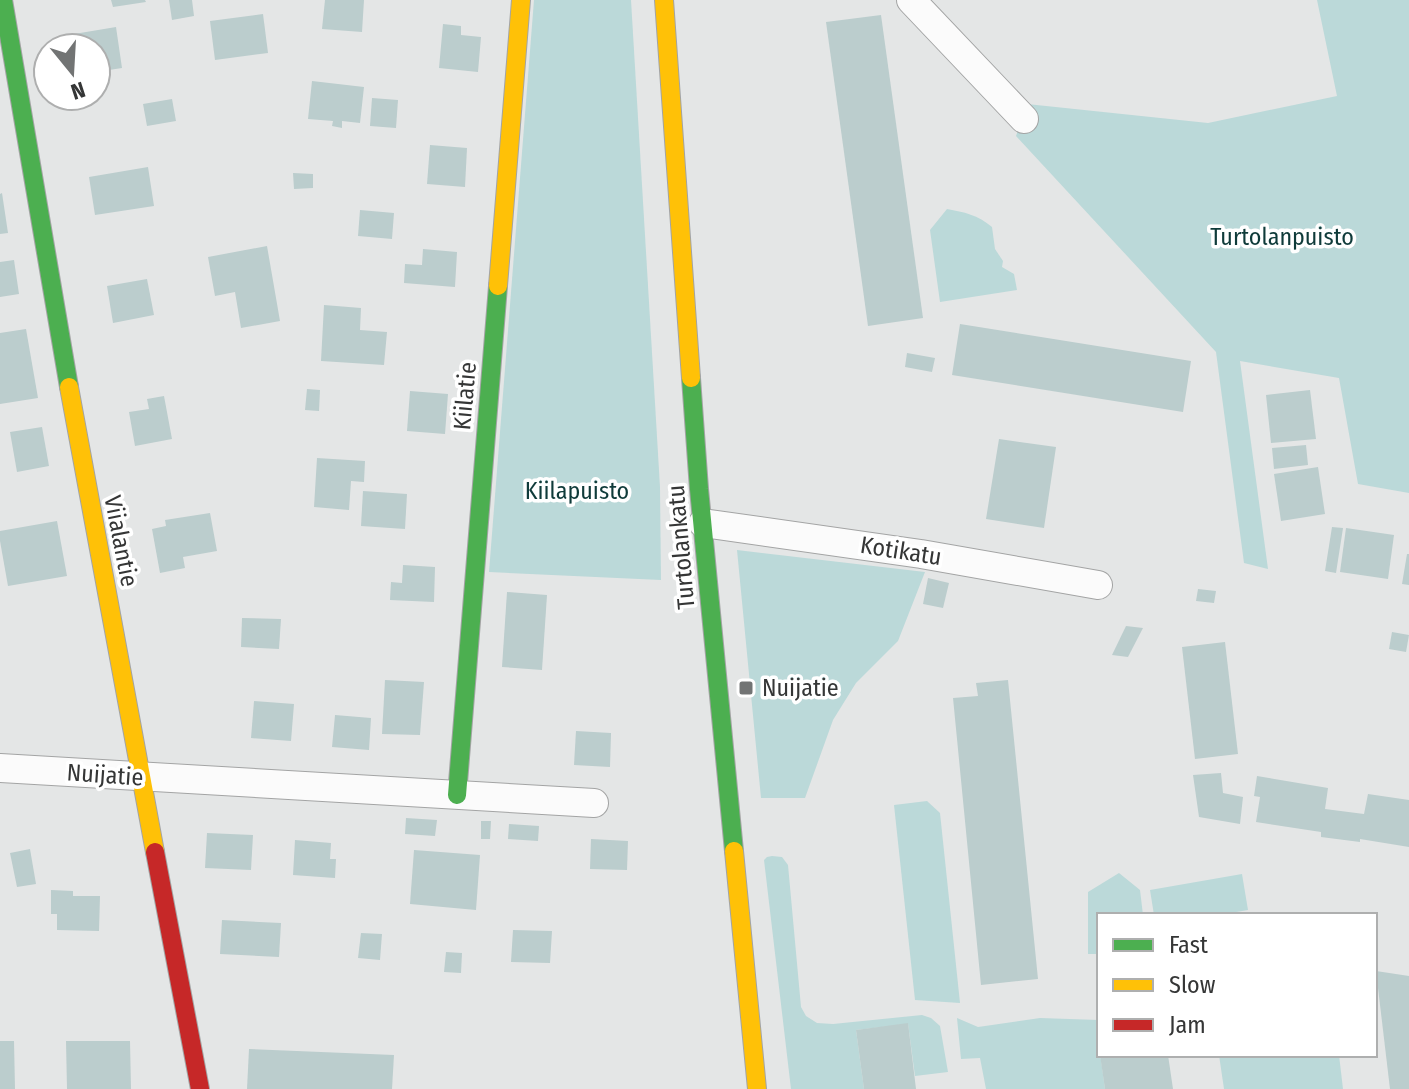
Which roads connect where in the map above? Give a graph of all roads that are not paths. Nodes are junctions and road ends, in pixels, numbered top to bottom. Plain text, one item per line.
1 (3, 0) edge
2 (521, 0) edge
3 (664, 0) edge
4 (911, 0) edge
5 (1024, 119) dead end
6 (703, 523) junction
7 (1098, 585) dead end
8 (0, 768) edge
9 (141, 777) junction
10 (457, 795) junction
11 (594, 803) dead end
12 (200, 1089) edge
13 (757, 1089) edge

1 - 9 street, Viialantie
2 - 10 street, Kiilatie
3 - 6 street, Turtolankatu
4 - 5 street
6 - 7 street, Kotikatu
6 - 13 street, Turtolankatu
8 - 9 street, Nuijatie
9 - 10 street, Nuijatie
9 - 12 street, Viialantie
10 - 11 street, Nuijatie

